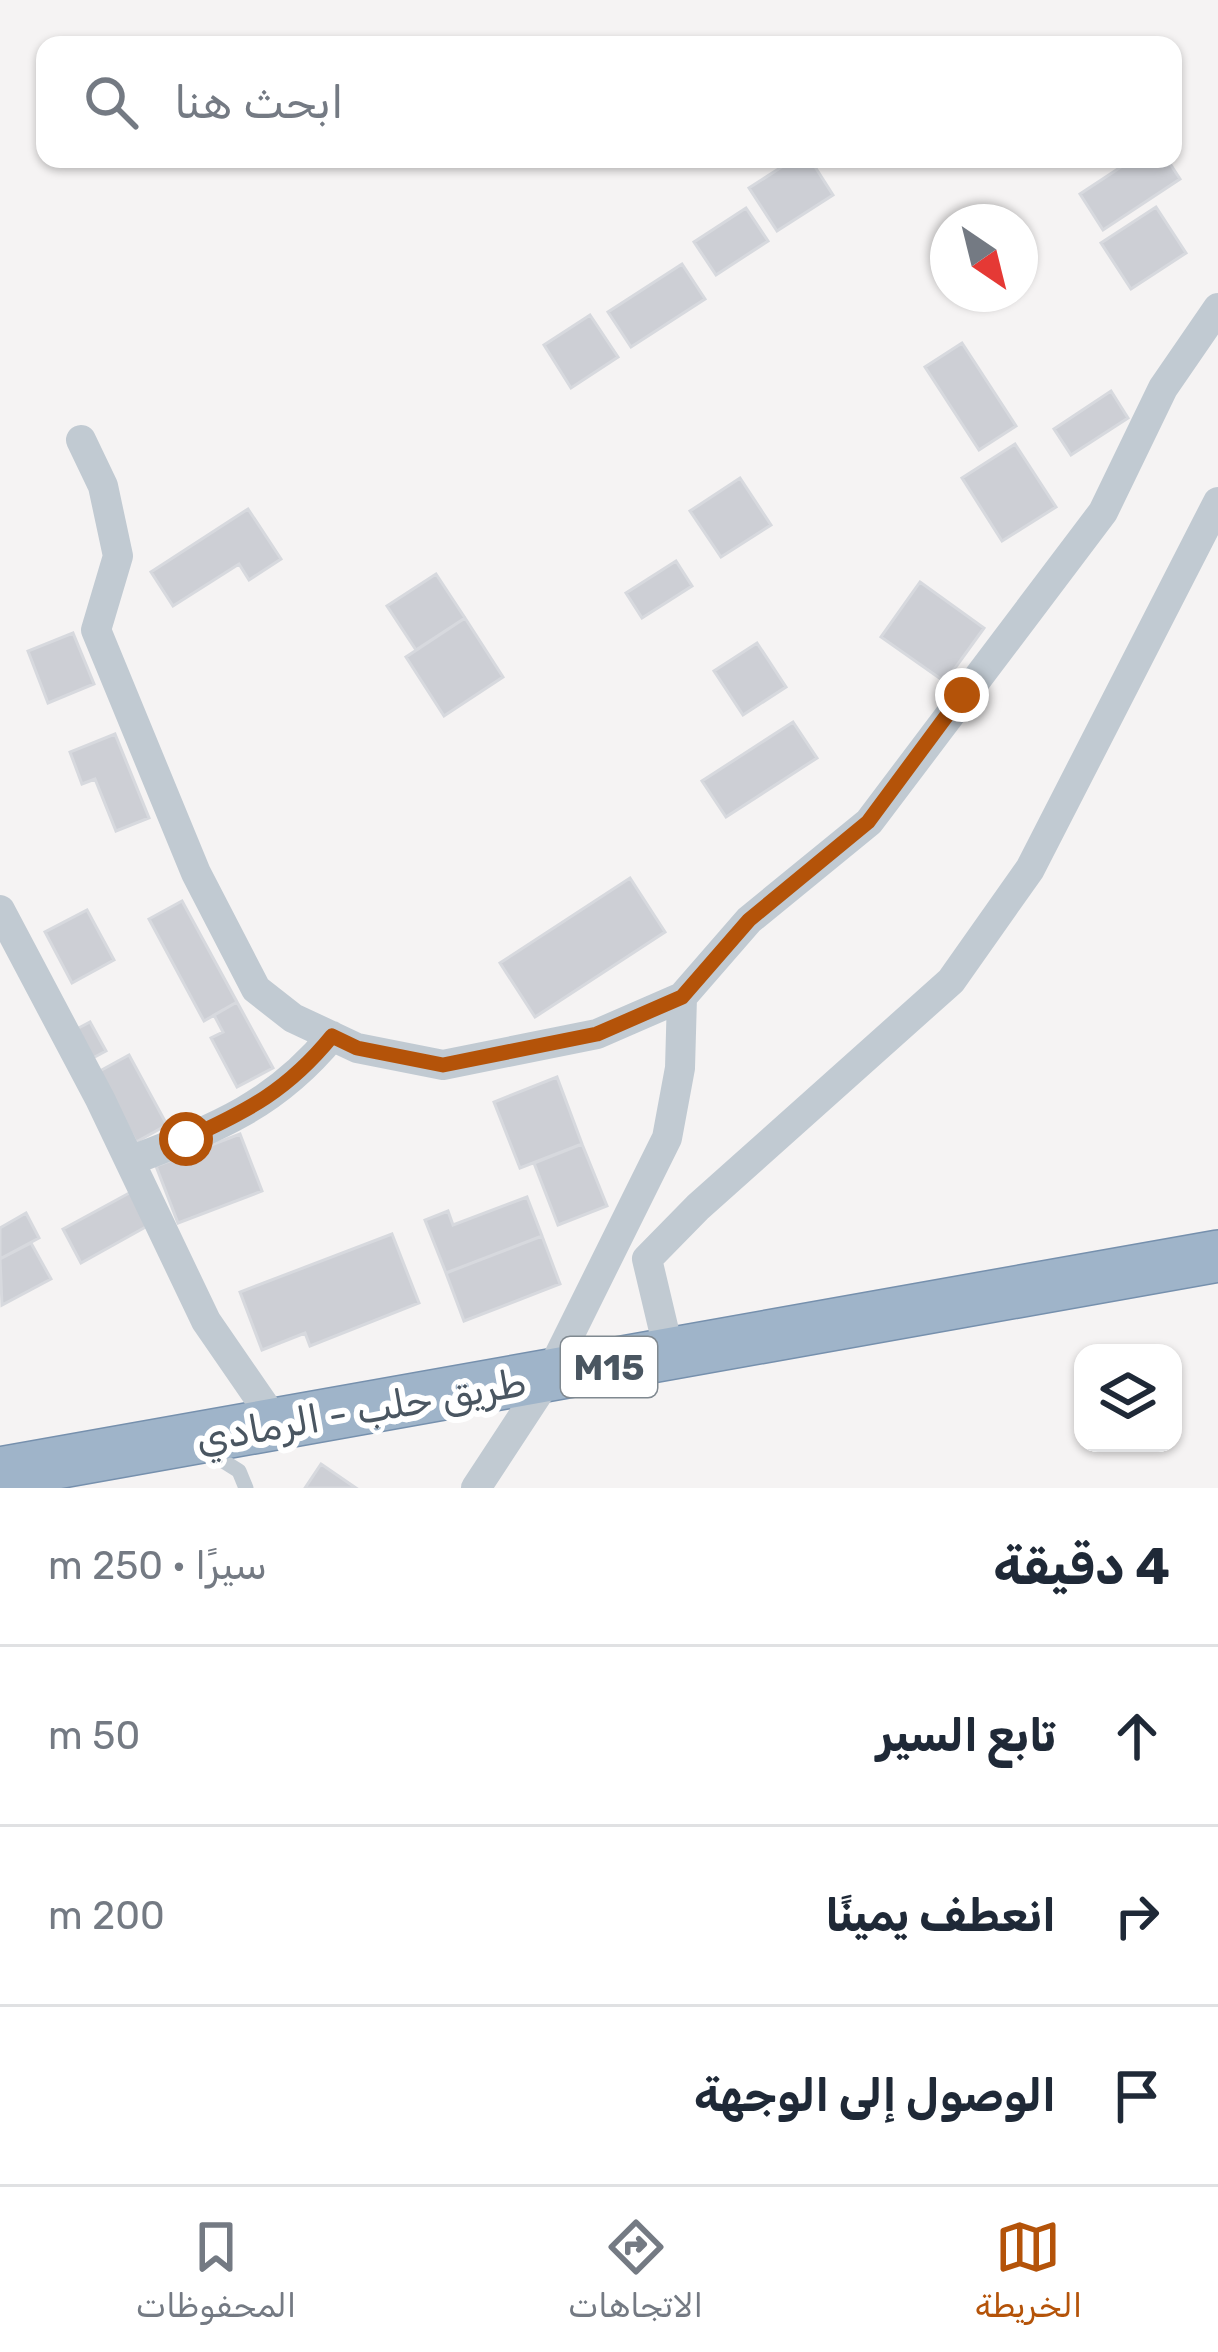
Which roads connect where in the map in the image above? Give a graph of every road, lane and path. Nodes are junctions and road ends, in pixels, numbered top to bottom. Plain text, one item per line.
1 (1218, 308) edge
2 (81, 440) dead end
3 (1218, 502) edge
4 (0, 910) edge
5 (682, 997) junction
6 (332, 1036) junction
7 (130, 1161) junction
8 (1218, 1256) edge
9 (670, 1356) junction
10 (548, 1378) junction
11 (279, 1426) junction
12 (191, 1441) junction
13 (0, 1473) edge
14 (246, 1488) edge
15 (476, 1488) edge

1 - 5 street
2 - 6 street
3 - 9 street
4 - 7 street
5 - 6 street
5 - 10 street
6 - 7 street
7 - 11 street
8 - 9 highway, طريق حلب - الرمادي / M15
9 - 10 highway, طريق حلب - الرمادي / M15
10 - 11 highway, طريق حلب - الرمادي / M15
10 - 15 street
11 - 12 highway, طريق حلب - الرمادي / M15
12 - 13 highway, طريق حلب - الرمادي / M15
12 - 14 lane

